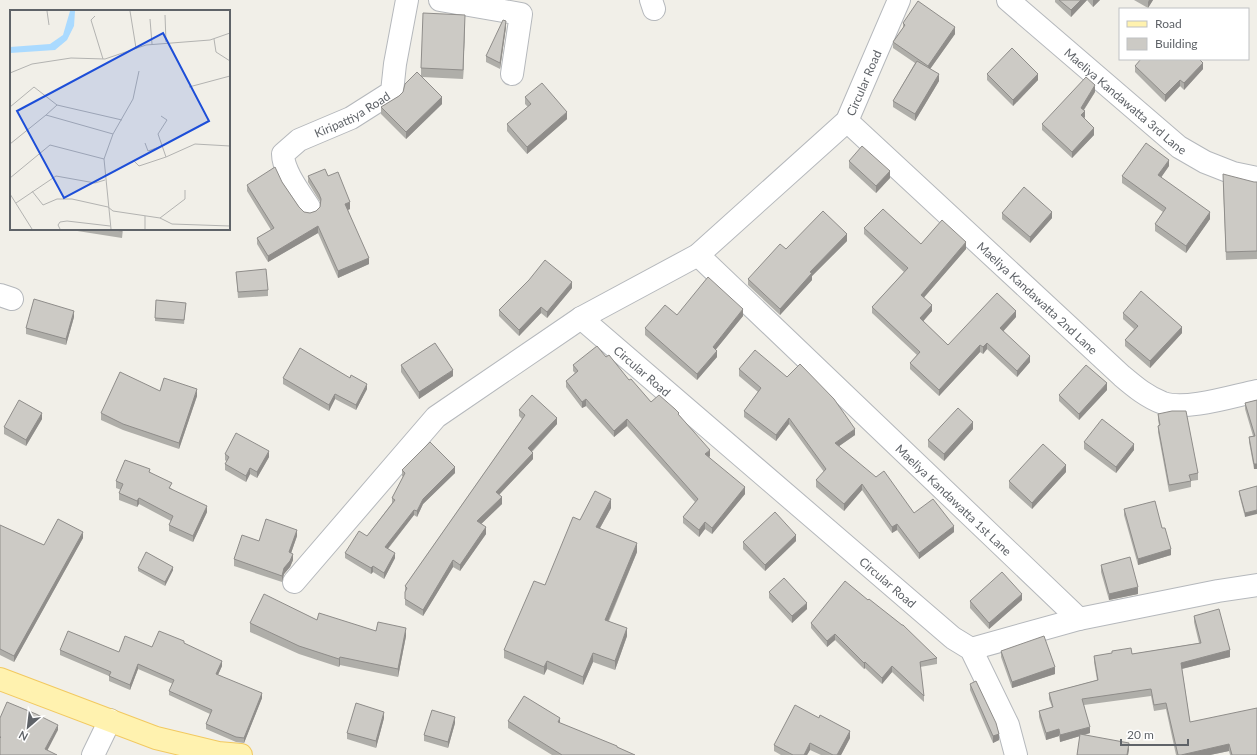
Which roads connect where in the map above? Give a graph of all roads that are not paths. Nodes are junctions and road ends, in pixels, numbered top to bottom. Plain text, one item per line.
1 (406, 0) edge
2 (440, 0) edge
3 (899, 0) edge
4 (1008, 0) edge
5 (512, 74) dead end
6 (847, 121) junction
7 (1257, 178) edge
8 (309, 207) dead end
9 (698, 255) junction
10 (581, 318) junction
11 (1257, 391) edge
12 (294, 582) dead end
13 (1257, 585) edge
14 (1079, 619) junction
15 (971, 649) junction
16 (2, 685) edge
17 (110, 720) junction
18 (93, 755) edge
19 (236, 755) edge
20 (1016, 755) edge

1 - 8 street, Kiripattiya Road
2 - 5 street
3 - 6 street, Circular Road
4 - 7 street, Maeliya Kandawatta 3rd Lane
6 - 9 street, Circular Road
6 - 11 street, Maeliya Kandawatta 2nd Lane
9 - 10 street, Circular Road
9 - 14 street, Maeliya Kandawatta 1st Lane
10 - 12 street
10 - 15 street, Circular Road
13 - 14 street
14 - 15 street
15 - 20 street
16 - 17 main road
17 - 18 street
17 - 19 main road

